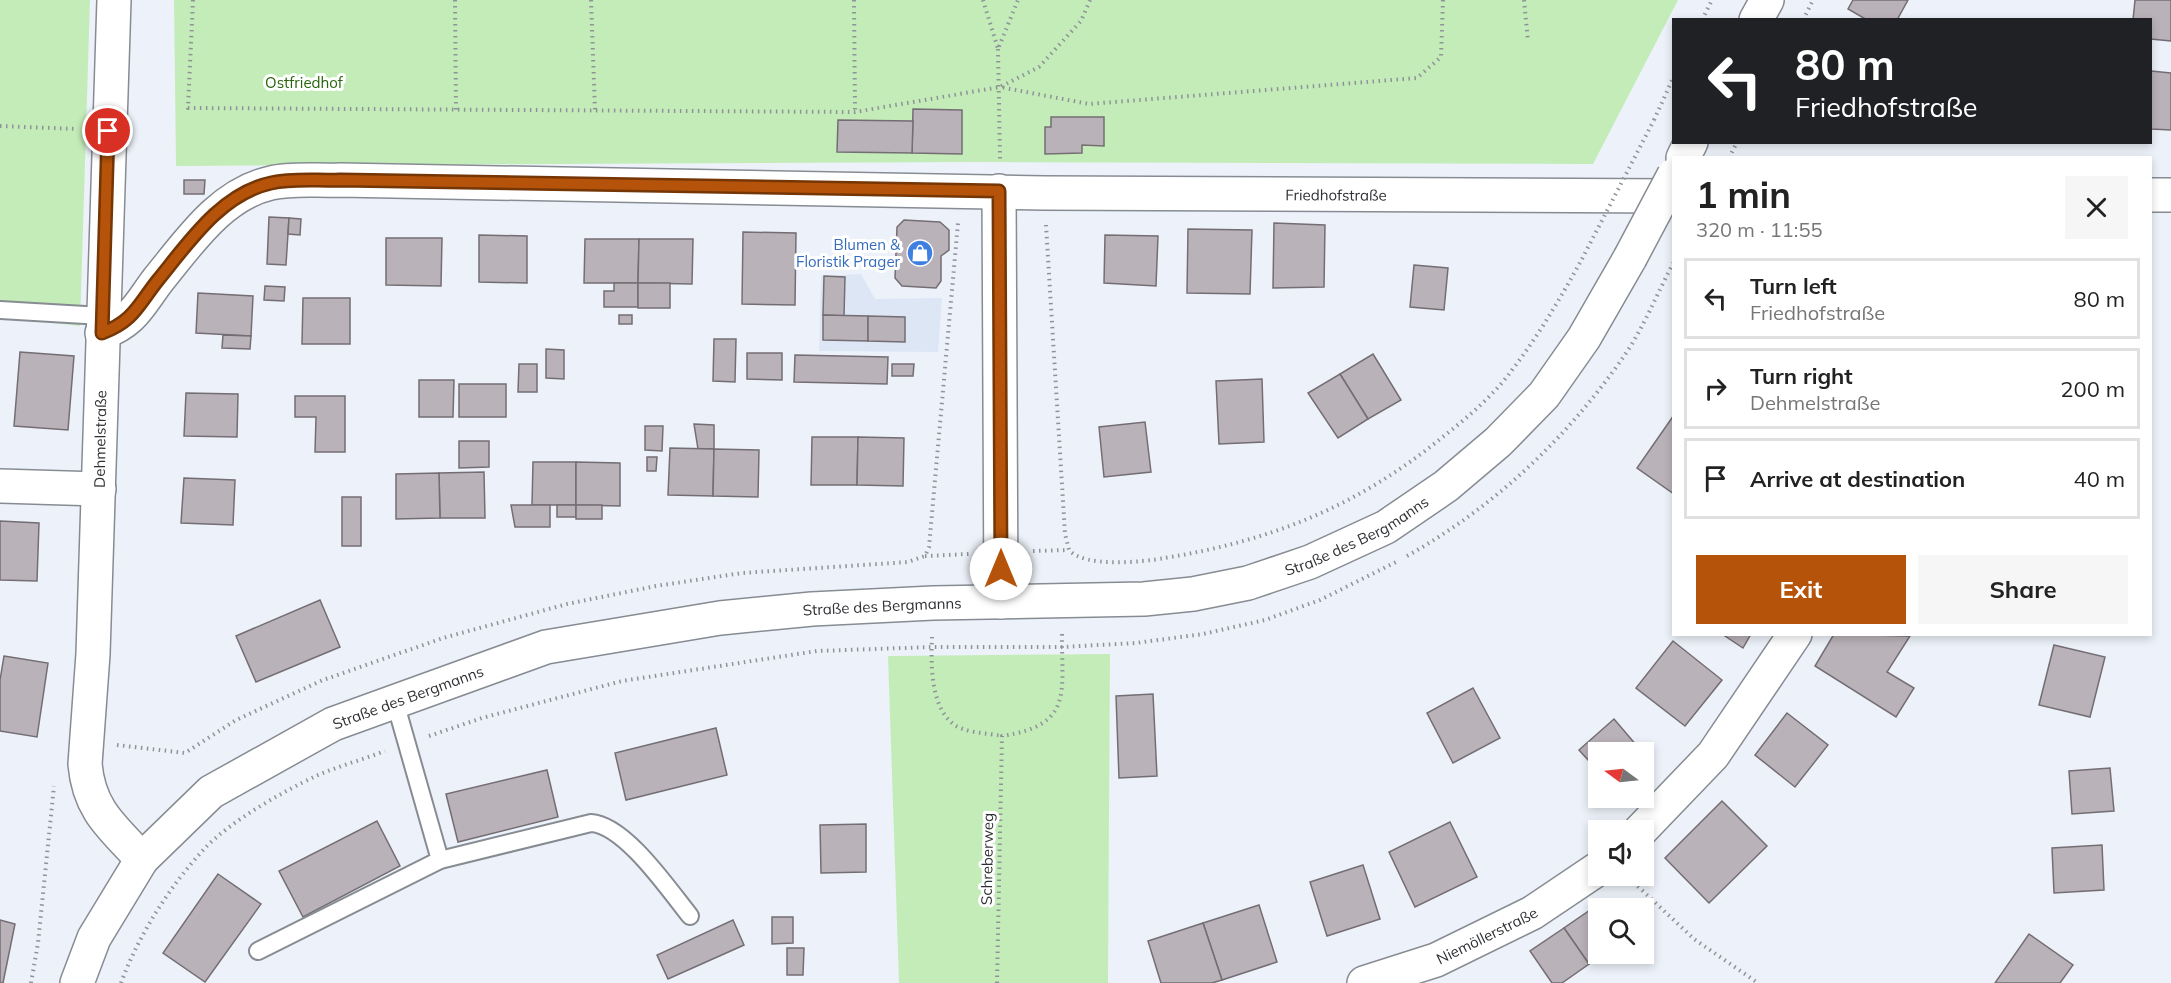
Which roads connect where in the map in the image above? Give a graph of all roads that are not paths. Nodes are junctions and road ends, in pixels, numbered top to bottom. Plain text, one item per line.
1 (114, 0) edge
2 (1767, 0) edge
3 (1757, 18) edge
4 (1672, 179) edge
5 (999, 191) junction
6 (2152, 195) edge
7 (2171, 195) edge
8 (1672, 196) edge
9 (0, 310) edge
10 (102, 324) junction
11 (0, 486) edge
12 (99, 489) junction
13 (1001, 603) junction
14 (1794, 636) edge
15 (395, 702) junction
16 (1651, 820) edge
17 (142, 859) junction
18 (440, 860) junction
19 (1588, 876) edge
20 (690, 916) dead end
21 (258, 951) dead end
22 (77, 983) edge
23 (1364, 983) edge

1 - 10 street, Dehmelstraße
2 - 3 street
4 - 13 street, Straße des Bergmanns, bridge
5 - 8 street, Friedhofstraße
5 - 10 street, Friedhofstraße
5 - 13 street
6 - 7 street
9 - 10 lane
10 - 12 street, Dehmelstraße
11 - 12 street
12 - 17 street, Dehmelstraße
13 - 15 street, Straße des Bergmanns
14 - 16 street
15 - 17 street, Straße des Bergmanns
15 - 18 lane
17 - 22 street, Straße des Bergmanns
18 - 20 lane
18 - 21 lane
19 - 23 street, Niemöllerstraße

